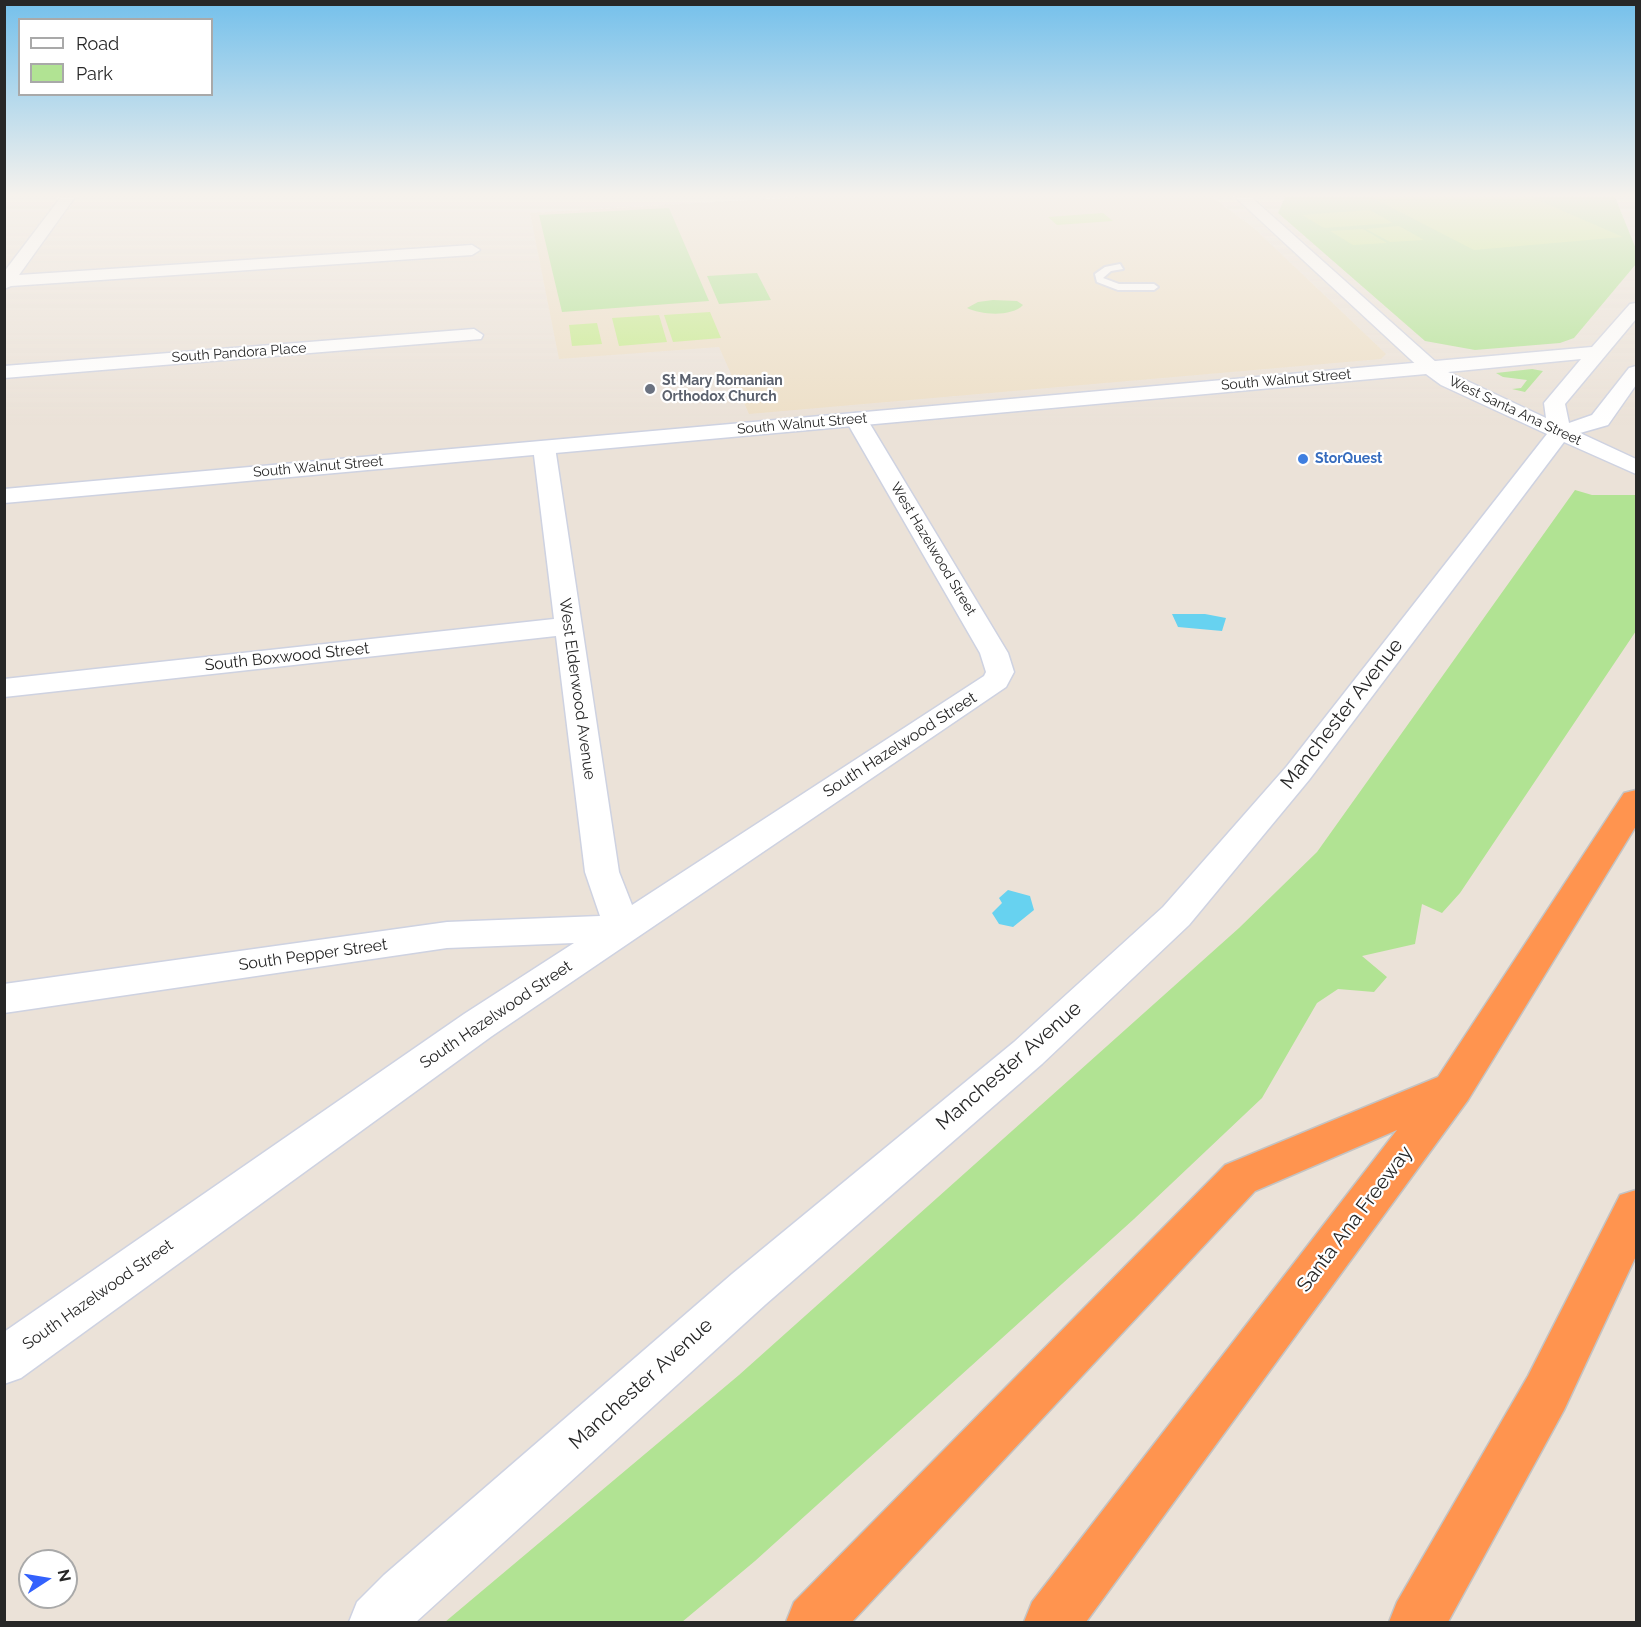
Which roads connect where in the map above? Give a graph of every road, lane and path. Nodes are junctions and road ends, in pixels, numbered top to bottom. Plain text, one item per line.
1 (138, 273) edge
2 (1102, 273) edge
3 (1326, 273) edge
4 (6, 282) edge
5 (1154, 287) dead end
6 (1636, 308) edge
7 (474, 335) dead end
8 (1599, 352) junction
9 (1430, 367) junction
10 (4, 372) edge
11 (1636, 372) edge
12 (856, 419) junction
13 (1560, 432) junction
14 (544, 447) junction
15 (1636, 466) edge
16 (4, 496) edge
17 (569, 626) junction
18 (996, 681) joint
19 (4, 688) edge
20 (1636, 801) edge
21 (623, 928) junction
22 (4, 999) edge
23 (1453, 1088) junction
24 (1636, 1209) edge
25 (4, 1361) edge
26 (377, 1623) edge
27 (814, 1623) edge
28 (1052, 1623) edge
29 (1417, 1623) edge

1 - 4 street
2 - 5 lane
3 - 9 street, West Santa Ana Street
6 - 8 street
7 - 10 street, South Pandora Place
8 - 9 street, South Walnut Street
8 - 13 street
9 - 12 street, South Walnut Street
9 - 13 street, West Santa Ana Street
11 - 13 street
12 - 14 street, South Walnut Street
12 - 18 street, West Hazelwood Street
13 - 15 street, West Santa Ana Street
13 - 26 street, Manchester Avenue
14 - 16 street, South Walnut Street
14 - 17 street, West Elderwood Avenue
17 - 19 street, South Boxwood Street
17 - 21 street, West Elderwood Avenue
18 - 21 street, South Hazelwood Street
20 - 23 highway, Santa Ana Freeway
21 - 22 street, South Pepper Street
21 - 25 street, South Hazelwood Street
23 - 27 highway
23 - 28 highway, Santa Ana Freeway
24 - 29 highway

